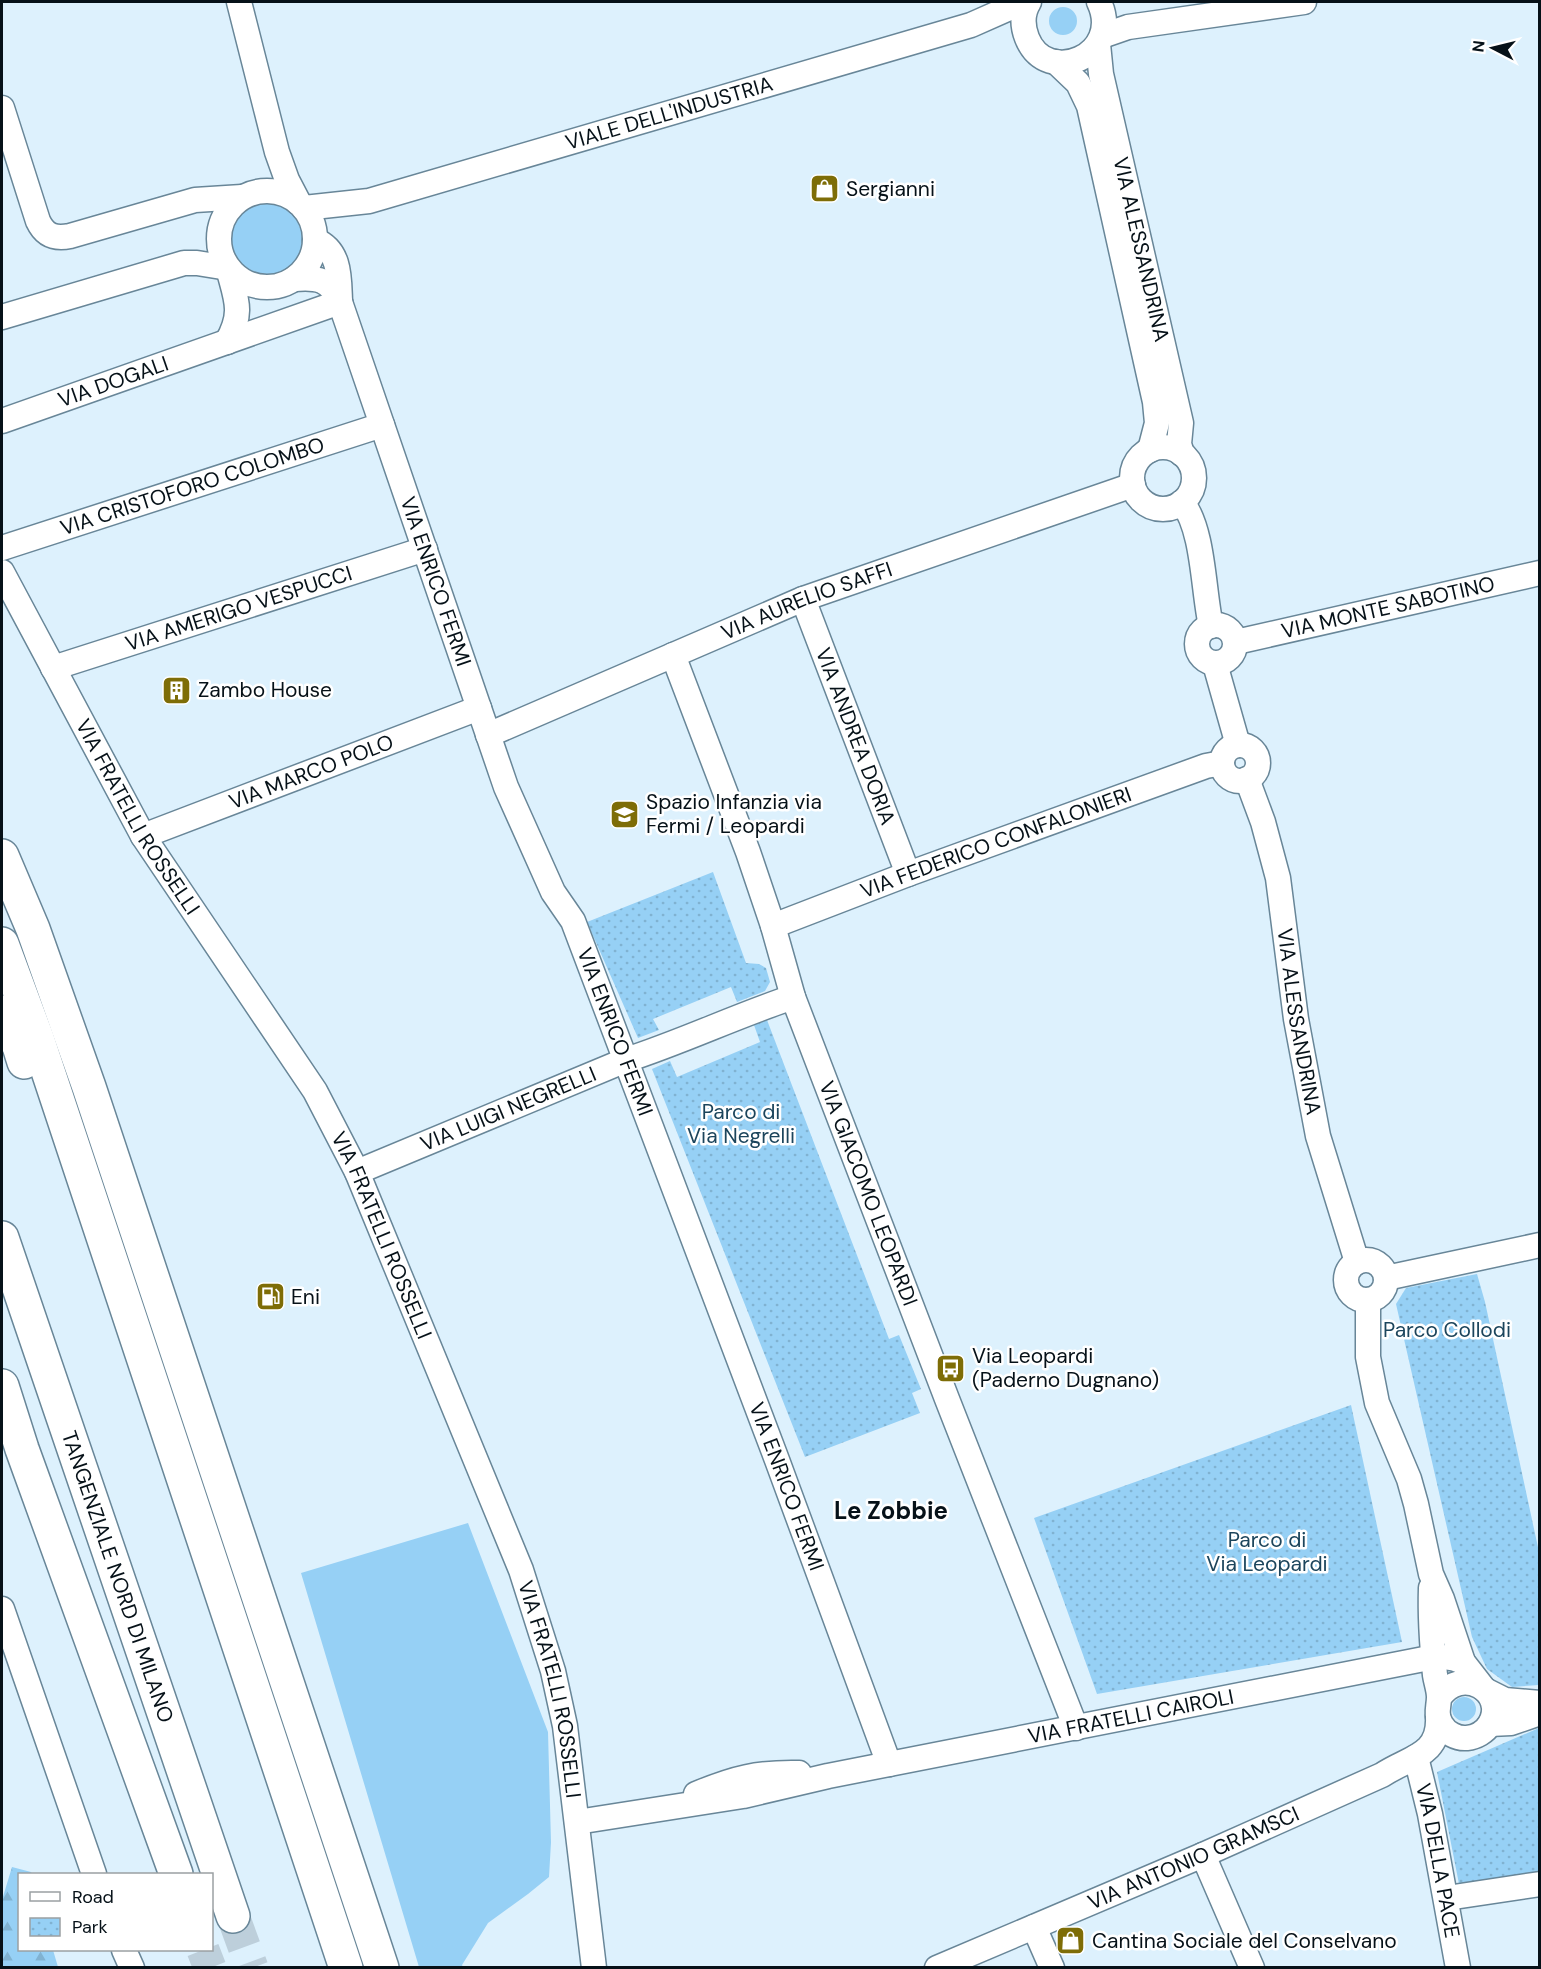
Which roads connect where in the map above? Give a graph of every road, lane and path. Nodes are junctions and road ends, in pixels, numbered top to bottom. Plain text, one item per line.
1 (239, 2) edge
2 (1023, 2) edge
3 (1029, 2) edge
4 (1099, 2) edge
5 (1304, 2) edge
6 (970, 25) junction
7 (1100, 40) junction
8 (1028, 42) junction
9 (1056, 62) junction
10 (2, 108) edge
11 (278, 152) junction
12 (249, 195) junction
13 (369, 201) junction
14 (302, 205) junction
15 (219, 228) junction
16 (315, 238) junction
17 (184, 263) junction
18 (228, 268) junction
19 (294, 279) junction
20 (340, 302) junction
21 (2, 316) edge
22 (227, 342) junction
23 (2, 421) edge
24 (382, 425) junction
25 (1150, 450) junction
26 (1182, 454) junction
27 (1133, 485) junction
28 (1182, 502) junction
29 (2, 548) edge
30 (425, 549) junction
31 (2, 572) edge
32 (1539, 573) edge
33 (803, 599) junction
34 (1211, 626) junction
35 (1236, 642) junction
36 (674, 655) junction
37 (1215, 664) junction
38 (53, 668) junction
39 (479, 708) junction
40 (488, 735) junction
41 (1238, 745) junction
42 (1222, 763) junction
43 (1247, 779) junction
44 (143, 836) junction
45 (2, 856) edge
46 (908, 874) junction
47 (773, 926) junction
48 (2, 944) edge
49 (793, 997) junction
50 (2, 1012) edge
51 (626, 1060) junction
52 (357, 1172) junction
53 (2, 1238) edge
54 (1539, 1245) edge
55 (1357, 1262) junction
56 (1386, 1278) junction
57 (1368, 1300) junction
58 (2, 1386) edge
59 (2, 1400) edge
60 (170, 1438) junction
61 (22, 1449) junction
62 (1431, 1574) junction
63 (2, 1609) edge
64 (1433, 1658) junction
65 (1463, 1662) junction
66 (1485, 1690) junction
67 (1539, 1703) edge
68 (1438, 1708) junction
69 (1539, 1713) edge
70 (1490, 1724) junction
71 (1076, 1728) junction
72 (1466, 1738) junction
73 (1417, 1762) junction
74 (889, 1764) junction
75 (577, 1821) junction
76 (1203, 1855) junction
77 (93, 1873) edge
78 (175, 1873) edge
79 (1539, 1884) edge
80 (1447, 1898) junction
81 (233, 1916) tunnel mouth
82 (1034, 1927) junction
83 (124, 1951) edge
84 (132, 1968) edge
85 (346, 1968) edge
86 (382, 1968) edge
87 (594, 1968) edge
88 (937, 1968) edge
89 (1052, 1968) edge
90 (1252, 1968) edge
91 (1458, 1968) edge

1 - 11 street
2 - 6 street, VIALE DELL'INDUSTRIA
3 - 8 street
4 - 7 street, VIA ALESSANDRINA
5 - 7 street
6 - 8 street, VIALE DELL'INDUSTRIA
6 - 13 street, VIALE DELL'INDUSTRIA
7 - 9 street
7 - 26 street, VIA ALESSANDRINA
8 - 9 street, VIA ALESSANDRINA
9 - 25 street, VIA ALESSANDRINA
10 - 12 street
11 - 12 street
11 - 14 street
12 - 14 street
12 - 15 street
13 - 14 street, VIALE DELL'INDUSTRIA
13 - 16 street, VIALE DELL'INDUSTRIA
14 - 16 street
15 - 17 street
15 - 18 street
16 - 19 street
16 - 20 street, VIA ENRICO FERMI
17 - 18 street
17 - 21 street
18 - 19 street
18 - 22 street
19 - 20 street, VIA ENRICO FERMI
20 - 22 street, VIA DOGALI
20 - 24 street, VIA ENRICO FERMI
22 - 23 street, VIA DOGALI
24 - 29 street, VIA CRISTOFORO COLOMBO
24 - 30 street, VIA ENRICO FERMI
25 - 26 street
25 - 27 street
26 - 28 street
27 - 28 street
27 - 33 street, VIA AURELIO SAFFI
28 - 34 street
30 - 38 street, VIA AMERIGO VESPUCCI
30 - 39 street, VIA ENRICO FERMI
31 - 38 street, VIA FRATELLI ROSSELLI
32 - 35 street, VIA MONTE SABOTINO
33 - 36 street, VIA AURELIO SAFFI
33 - 46 street, VIA ANDREA DORIA
34 - 35 street
34 - 37 street
35 - 37 street
36 - 40 street, VIA AURELIO SAFFI
36 - 47 street, VIA GIACOMO LEOPARDI
37 - 41 street
38 - 44 street, VIA FRATELLI ROSSELLI
39 - 40 street, VIA ENRICO FERMI
39 - 44 street, VIA MARCO POLO
40 - 51 street, VIA ENRICO FERMI
41 - 42 street
41 - 43 street
42 - 43 street
42 - 46 street, VIA FEDERICO CONFALONIERI
43 - 55 street, VIA ALESSANDRINA
44 - 52 street, VIA FRATELLI ROSSELLI
45 - 86 highway
46 - 47 street, VIA FEDERICO CONFALONIERI
47 - 49 street, VIA GIACOMO LEOPARDI
48 - 60 highway
49 - 51 street, VIA LUIGI NEGRELLI
49 - 71 street, VIA GIACOMO LEOPARDI
50 - 60 highway
51 - 52 street, VIA LUIGI NEGRELLI
51 - 74 street, VIA ENRICO FERMI
52 - 75 street, VIA FRATELLI ROSSELLI
53 - 81 highway, TANGENZIALE NORD DI MILANO
54 - 56 street
55 - 56 street
55 - 57 street
56 - 57 street
57 - 62 street
58 - 61 highway, TANGENZIALE NORD DI MILANO
59 - 61 highway
60 - 85 highway
61 - 78 highway, TANGENZIALE NORD DI MILANO
62 - 64 street
62 - 65 street
63 - 77 street
64 - 65 street, VIA FRATELLI CAIROLI
64 - 68 street
64 - 71 street, VIA FRATELLI CAIROLI
65 - 66 street
66 - 67 street
66 - 68 street
66 - 70 street
68 - 72 street
68 - 73 street, VIA ANTONIO GRAMSCI
69 - 70 street
70 - 72 street
71 - 74 street, VIA FRATELLI CAIROLI
72 - 73 street, VIA ANTONIO GRAMSCI
73 - 76 street, VIA ANTONIO GRAMSCI
73 - 80 street, VIA DELLA PACE
74 - 75 street, VIA FRATELLI CAIROLI
75 - 87 street, VIA FRATELLI ROSSELLI
76 - 82 street, VIA ANTONIO GRAMSCI
76 - 90 street
79 - 80 street
80 - 91 street, VIA DELLA PACE
82 - 88 street, VIA ANTONIO GRAMSCI
82 - 89 street
83 - 84 street

